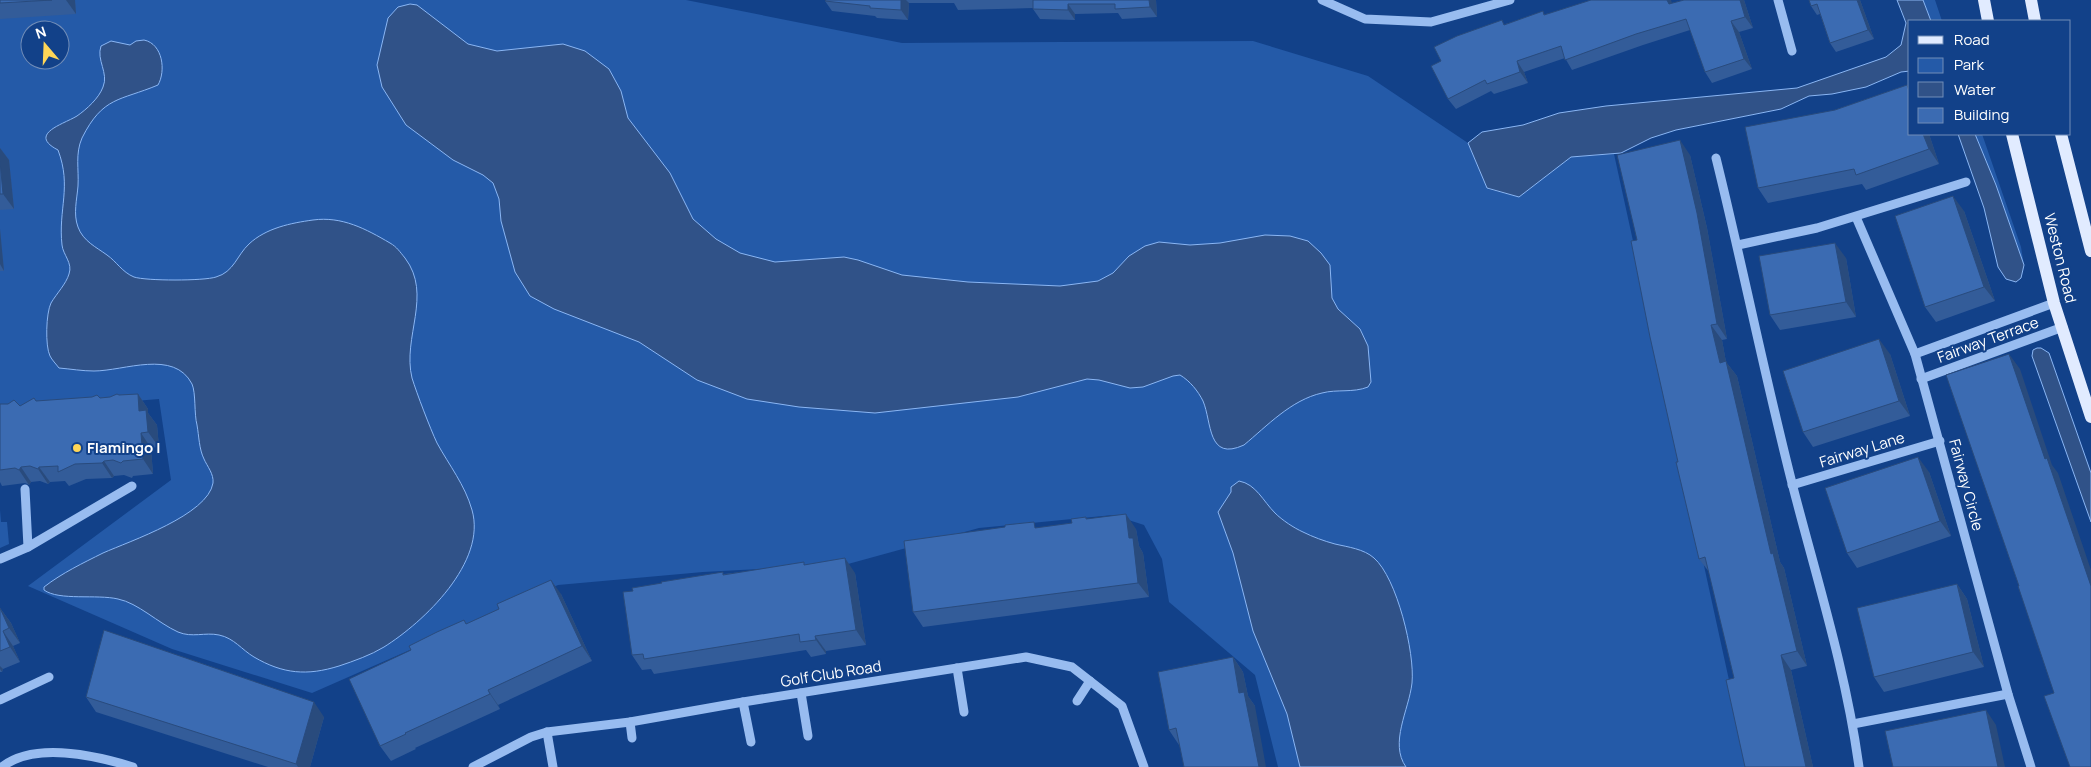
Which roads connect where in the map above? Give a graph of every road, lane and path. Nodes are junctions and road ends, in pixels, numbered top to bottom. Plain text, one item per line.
1 (1322, 0) edge
2 (1510, 0) edge
3 (1778, 0) edge
4 (1984, 0) edge
5 (2030, 0) edge
6 (1988, 20) edge
7 (2035, 20) edge
8 (1792, 50) dead end
9 (2012, 135) edge
10 (2061, 135) edge
11 (1716, 158) dead end
12 (1966, 182) dead end
13 (1856, 217) junction
14 (1738, 245) junction
15 (2091, 251) edge
16 (2054, 303) junction
17 (2062, 327) junction
18 (1915, 354) junction
19 (1922, 378) junction
20 (2091, 417) edge
21 (1940, 441) junction
22 (1792, 485) junction
23 (132, 486) dead end
24 (25, 489) dead end
25 (28, 547) junction
26 (0, 559) edge
27 (957, 668) junction
28 (49, 677) dead end
29 (1090, 681) junction
30 (801, 693) junction
31 (2008, 694) junction
32 (0, 700) edge
33 (1076, 701) dead end
34 (743, 702) junction
35 (964, 712) dead end
36 (630, 722) junction
37 (1854, 724) junction
38 (547, 732) junction
39 (808, 736) dead end
40 (632, 738) dead end
41 (751, 742) dead end
42 (113, 764) edge
43 (2, 767) edge
44 (133, 767) edge
45 (473, 767) edge
46 (553, 767) edge
47 (1144, 767) edge
48 (1859, 767) edge
49 (2030, 767) edge

1 - 2 street
3 - 8 street
4 - 6 main road
5 - 7 main road
9 - 16 main road, Weston Road
10 - 15 main road, Weston Road
11 - 14 street
12 - 13 street
13 - 14 street
13 - 18 street, Fairway Circle
14 - 22 street
16 - 17 main road, Weston Road
16 - 18 street, Fairway Terrace
17 - 19 street, Fairway Terrace
17 - 20 main road, Weston Road
18 - 19 street, Fairway Circle
19 - 21 street, Fairway Circle
21 - 22 street, Fairway Lane
21 - 31 street, Fairway Circle
22 - 37 street
23 - 25 street
24 - 25 street
25 - 26 street
27 - 29 street, Golf Club Road
27 - 30 street, Golf Club Road
27 - 35 street
28 - 32 street
29 - 33 street
29 - 47 street, Golf Club Road
30 - 34 street, Golf Club Road
30 - 39 street
31 - 37 street
31 - 49 street, Fairway Circle
34 - 36 street, Golf Club Road
34 - 41 street
36 - 38 street, Golf Club Road
36 - 40 street
37 - 48 street
38 - 45 street, Golf Club Road
38 - 46 street
42 - 43 street
42 - 44 street

